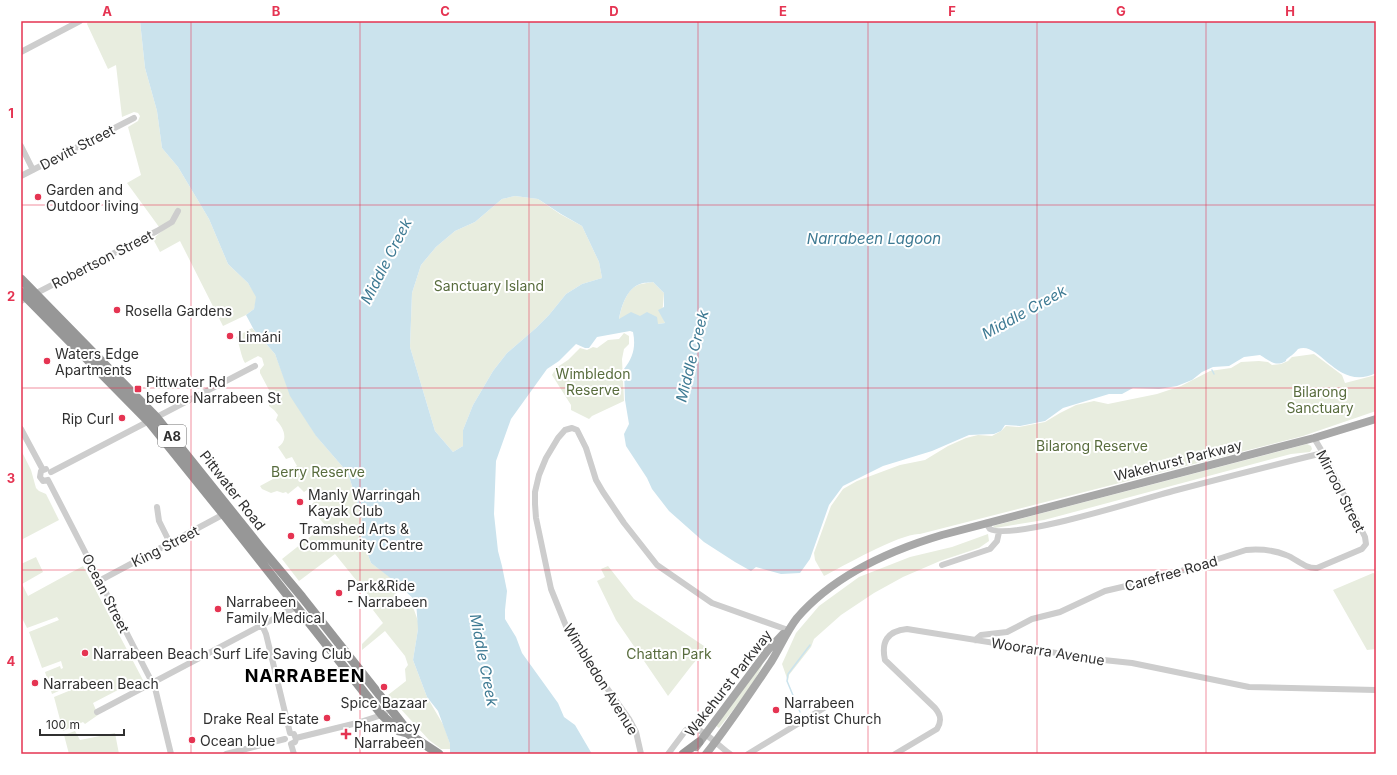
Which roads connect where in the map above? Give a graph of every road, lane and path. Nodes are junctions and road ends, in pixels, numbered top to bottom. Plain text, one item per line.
1 (80, 21) edge
2 (21, 52) edge
3 (134, 118) dead end
4 (21, 146) edge
5 (33, 170) junction
6 (21, 176) edge
7 (178, 211) dead end
8 (21, 279) edge
9 (26, 296) edge
10 (255, 366) dead end
11 (1376, 419) edge
12 (153, 420) junction
13 (21, 429) edge
14 (1314, 438) junction
15 (1323, 453) junction
16 (43, 470) junction
17 (51, 472) junction
18 (48, 480) junction
19 (157, 507) dead end
20 (227, 512) junction
21 (986, 523) junction
22 (999, 532) junction
23 (170, 543) junction
24 (1366, 544) joint
25 (942, 565) dead end
26 (99, 581) junction
27 (296, 607) junction
28 (262, 625) junction
29 (788, 630) junction
30 (976, 640) junction
31 (762, 658) junction
32 (771, 661) junction
33 (152, 683) junction
34 (1376, 690) edge
35 (824, 708) dead end
36 (392, 711) junction
37 (97, 712) dead end
38 (382, 715) junction
39 (290, 733) junction
40 (407, 733) junction
41 (702, 738) junction
42 (284, 740) junction
43 (295, 740) junction
44 (715, 742) junction
45 (171, 754) edge
46 (226, 754) edge
47 (294, 754) edge
48 (439, 754) edge
49 (641, 754) edge
50 (668, 754) edge
51 (684, 754) edge
52 (690, 754) edge
53 (706, 754) edge
54 (730, 754) edge
55 (748, 754) edge
56 (895, 754) edge

1 - 2 street
3 - 5 street, Devitt Street
4 - 5 street
5 - 6 street, Devitt Street
7 - 9 street, Robertson Street
8 - 9 highway, Pittwater Road / A8
9 - 12 highway, Pittwater Road / A8
10 - 12 street
11 - 14 main road, Wakehurst Parkway
12 - 17 street
12 - 20 highway, Pittwater Road / A8
13 - 16 street, Ocean Street
14 - 15 street, Mirrool Street
14 - 21 main road, Wakehurst Parkway
15 - 22 street, Wakehurst Parkway
15 - 24 street, Mirrool Street
16 - 17 street
16 - 18 street, Ocean Street
17 - 18 street
18 - 26 street, Ocean Street
19 - 23 street
20 - 23 street, King Street
20 - 27 highway, Pittwater Road / A8
20 - 36 highway, Pittwater Road / A8
21 - 22 street
21 - 29 main road, Wakehurst Parkway
22 - 25 street
23 - 26 street, King Street
24 - 30 street, Carefree Road
26 - 33 street, Ocean Street
27 - 28 street
27 - 38 highway, Pittwater Road / A8
28 - 33 street
28 - 39 street
29 - 31 main road, Wakehurst Parkway
29 - 32 main road, Wakehurst Parkway
29 - 49 street, Wimbledon Avenue
30 - 34 street, Woorarra Avenue
30 - 56 street, Woorarra Avenue
31 - 32 main road
31 - 41 main road, Wakehurst Parkway
32 - 44 main road, Wakehurst Parkway
33 - 37 street
33 - 45 street, Ocean Street
35 - 55 street
36 - 38 street
36 - 40 highway, Pittwater Road / A8
38 - 40 highway, Pittwater Road / A8
38 - 43 street
39 - 42 street
39 - 43 street
40 - 48 highway, Pittwater Road / A8
41 - 44 street
41 - 50 street
41 - 51 highway
41 - 52 main road, Wakehurst Parkway
42 - 43 street
42 - 46 street
43 - 47 street
44 - 53 main road, Wakehurst Parkway
44 - 54 street

